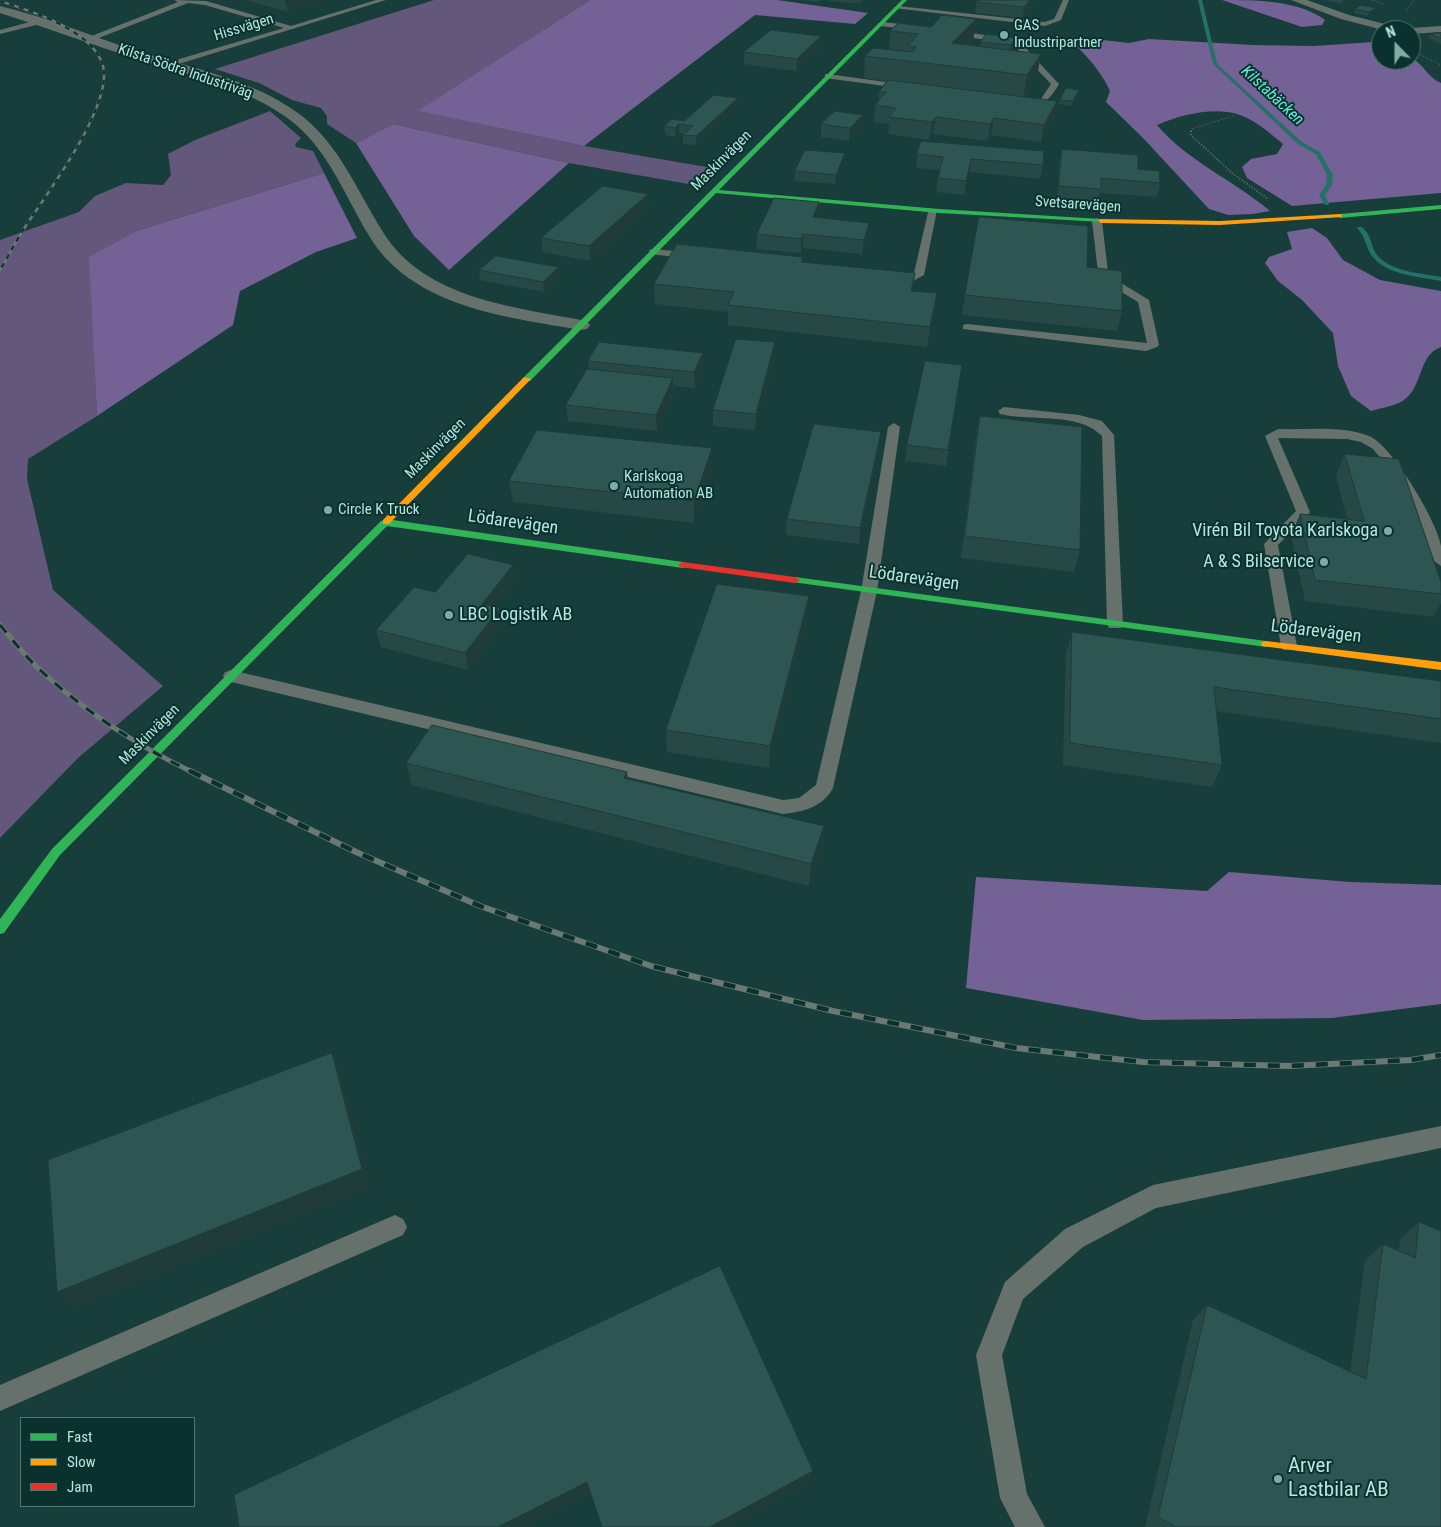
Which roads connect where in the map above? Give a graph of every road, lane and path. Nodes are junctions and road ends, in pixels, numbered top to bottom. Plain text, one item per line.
1 (383, 0) edge
2 (1066, 0) edge
3 (1296, 0) edge
4 (1414, 0) edge
5 (181, 1) edge
6 (902, 4) edge
7 (0, 9) edge
8 (1406, 11) dead end
9 (37, 22) junction
10 (882, 24) junction
11 (1371, 24) edge
12 (292, 28) junction
13 (1441, 29) edge
14 (931, 30) edge
15 (1421, 30) edge
16 (941, 31) edge
17 (0, 32) edge
18 (88, 39) junction
19 (1421, 55) edge
20 (169, 65) junction
21 (1441, 65) edge
22 (1188, 71) dead end
23 (828, 76) junction
24 (916, 88) edge
25 (1013, 101) edge
26 (713, 191) junction
27 (1441, 207) edge
28 (932, 210) junction
29 (1296, 220) junction
30 (1098, 221) junction
31 (653, 252) junction
32 (711, 258) edge
33 (883, 275) edge
34 (581, 325) junction
35 (967, 327) dead end
36 (1004, 411) dead end
37 (894, 427) dead end
38 (384, 522) junction
39 (1441, 561) edge
40 (869, 591) junction
41 (1115, 624) junction
42 (1289, 646) junction
43 (1441, 666) edge
44 (230, 676) junction
45 (0, 928) edge
46 (1441, 1137) edge
47 (395, 1226) dead end
48 (0, 1398) edge
49 (1031, 1527) edge

1 - 12 lane, Hissvägen
2 - 6 lane
3 - 11 street
4 - 8 path
5 - 12 lane
5 - 18 lane
6 - 10 street, Maskinvägen
7 - 9 street, Kilsta Södra Industriväg
9 - 17 lane
9 - 18 street, Kilsta Södra Industriväg
10 - 14 lane
10 - 23 street, Maskinvägen
12 - 20 lane, Hissvägen
13 - 15 street
16 - 25 lane
18 - 20 street, Kilsta Södra Industriväg
19 - 21 path
20 - 34 street, Kilsta Södra Industriväg
22 - 29 path
23 - 24 lane
23 - 26 street, Maskinvägen
26 - 28 street, Svetsarevägen
26 - 31 street, Maskinvägen
27 - 29 street, Svetsarevägen
28 - 30 street, Svetsarevägen
28 - 33 lane
29 - 30 street, Svetsarevägen
30 - 35 lane
31 - 32 lane
31 - 34 street, Maskinvägen
34 - 38 street, Maskinvägen
36 - 41 lane
37 - 40 lane
38 - 40 street, Lödarevägen
38 - 44 street, Maskinvägen
39 - 42 lane
40 - 41 street, Lödarevägen
40 - 44 lane
41 - 42 street, Lödarevägen
42 - 43 street, Lödarevägen
44 - 45 street, Maskinvägen
46 - 49 lane
47 - 48 lane

